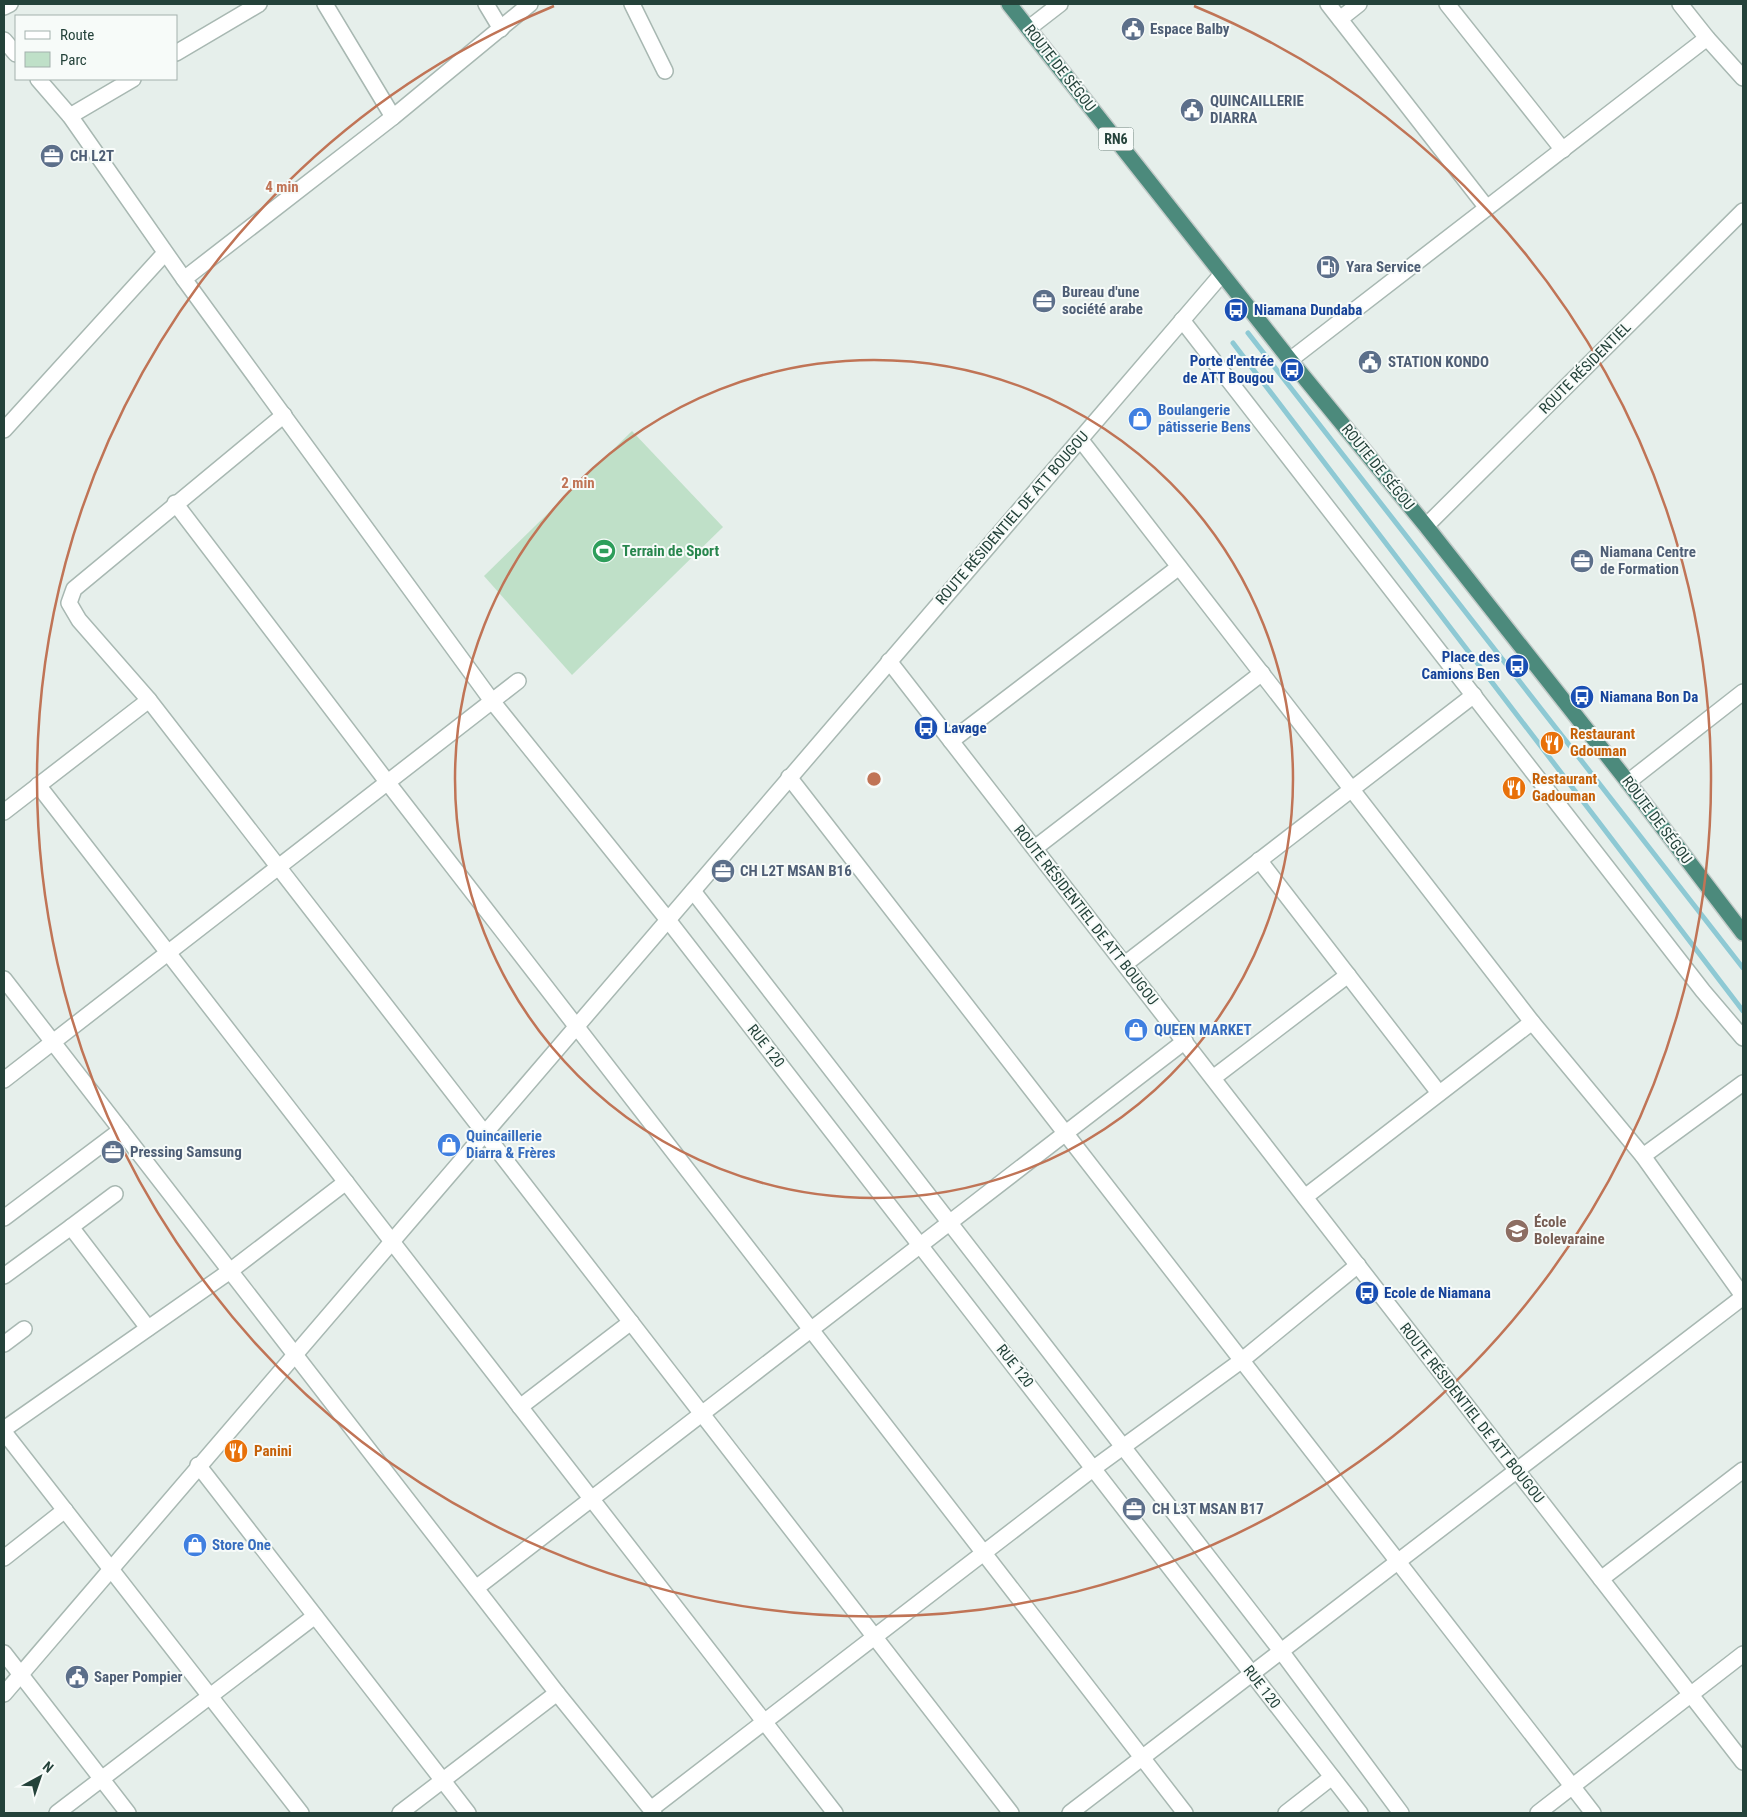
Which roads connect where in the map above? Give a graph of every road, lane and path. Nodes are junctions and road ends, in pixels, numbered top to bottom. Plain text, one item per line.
1 (10, 4) edge
2 (259, 4) edge
3 (325, 4) edge
4 (486, 4) edge
5 (530, 4) edge
6 (632, 4) edge
7 (1009, 4) edge
8 (1060, 4) edge
9 (1328, 4) edge
10 (1359, 4) edge
11 (1447, 4) edge
12 (1680, 4) edge
13 (4, 8) edge
14 (1340, 19) junction
15 (1029, 28) junction
16 (501, 29) junction
17 (1707, 38) junction
18 (4, 40) edge
19 (178, 52) edge
20 (15, 53) edge
21 (665, 71) dead end
22 (1743, 78) edge
23 (39, 80) edge
24 (131, 80) edge
25 (70, 116) junction
26 (393, 117) junction
27 (1563, 150) junction
28 (1487, 208) junction
29 (1743, 211) edge
30 (165, 253) junction
31 (1222, 274) junction
32 (184, 279) junction
33 (1182, 320) junction
34 (1290, 360) junction
35 (284, 415) junction
36 (4, 430) edge
37 (1080, 439) junction
38 (175, 503) junction
39 (1426, 526) junction
40 (1179, 567) junction
41 (889, 661) junction
42 (1262, 673) junction
43 (518, 681) dead end
44 (1743, 692) edge
45 (1474, 695) junction
46 (149, 700) junction
47 (492, 701) junction
48 (951, 741) junction
49 (789, 777) junction
50 (1628, 782) junction
51 (388, 783) junction
52 (38, 785) junction
53 (1352, 789) junction
54 (4, 812) edge
55 (1035, 848) junction
56 (1259, 860) junction
57 (278, 867) junction
58 (693, 891) junction
59 (668, 920) junction
60 (1743, 933) edge
61 (168, 953) junction
62 (1124, 964) junction
63 (1348, 975) junction
64 (4, 979) edge
65 (1532, 1022) junction
66 (577, 1027) junction
67 (1743, 1038) edge
68 (1185, 1041) junction
69 (53, 1042) junction
70 (1214, 1078) junction
71 (4, 1080) edge
72 (1743, 1083) edge
73 (1439, 1093) junction
74 (121, 1130) junction
75 (1066, 1133) junction
76 (484, 1134) junction
77 (1643, 1156) junction
78 (346, 1182) junction
79 (115, 1194) dead end
80 (1305, 1197) junction
81 (4, 1218) edge
82 (950, 1222) junction
83 (71, 1227) junction
84 (391, 1241) junction
85 (920, 1245) junction
86 (1358, 1265) junction
87 (230, 1271) junction
88 (4, 1276) edge
89 (1743, 1296) edge
90 (631, 1322) junction
91 (148, 1328) junction
92 (24, 1329) dead end
93 (811, 1329) junction
94 (4, 1344) edge
95 (294, 1354) junction
96 (1241, 1361) junction
97 (520, 1407) junction
98 (702, 1414) junction
99 (4, 1430) edge
100 (1124, 1447) junction
101 (198, 1466) junction
102 (1094, 1468) junction
103 (1743, 1470) edge
104 (1516, 1471) junction
105 (592, 1499) junction
106 (65, 1510) junction
107 (985, 1553) junction
108 (4, 1558) edge
109 (1397, 1562) junction
110 (111, 1569) junction
111 (1602, 1579) junction
112 (476, 1588) junction
113 (315, 1616) junction
114 (875, 1637) junction
115 (1281, 1651) junction
116 (4, 1653) edge
117 (1743, 1654) edge
118 (21, 1674) junction
119 (1252, 1674) junction
120 (557, 1693) junction
121 (4, 1694) edge
122 (1691, 1694) junction
123 (210, 1697) junction
124 (764, 1722) junction
125 (1142, 1758) junction
126 (1743, 1762) edge
127 (1332, 1777) junction
128 (102, 1779) junction
129 (443, 1781) junction
130 (1572, 1787) junction
131 (652, 1811) edge
132 (57, 1813) edge
133 (128, 1813) edge
134 (301, 1813) edge
135 (400, 1813) edge
136 (468, 1813) edge
137 (835, 1813) edge
138 (1011, 1813) edge
139 (1070, 1813) edge
140 (1186, 1813) edge
141 (1286, 1813) edge
142 (1360, 1813) edge
143 (1401, 1813) edge
144 (1538, 1813) edge
145 (1593, 1813) edge

1 - 13 street
2 - 19 street
3 - 26 street
4 - 16 street
5 - 16 street
6 - 21 street
7 - 15 highway, ROUTE DE SÉGOU / RN6
8 - 15 street
9 - 14 street
10 - 14 street
11 - 27 street
12 - 17 street
14 - 28 street
15 - 31 highway, ROUTE DE SÉGOU / RN6
16 - 26 street
17 - 22 street
17 - 27 street
18 - 20 street
23 - 25 street, RUE 120
24 - 25 street
25 - 30 street, RUE 120
26 - 32 street
27 - 28 street
28 - 34 street
29 - 39 street, ROUTE RÉSIDENTIEL
30 - 32 street, RUE 120
30 - 36 street
31 - 33 street, ROUTE RÉSIDENTIEL DE ATT BOUGOU
31 - 34 highway, ROUTE DE SÉGOU / RN6
32 - 35 street, RUE 120
33 - 37 street, ROUTE RÉSIDENTIEL DE ATT BOUGOU
33 - 45 street
34 - 39 highway, ROUTE DE SÉGOU / RN6
35 - 38 street
35 - 47 street, RUE 120
37 - 40 street
37 - 41 street, ROUTE RÉSIDENTIEL DE ATT BOUGOU
38 - 46 street
38 - 51 street
39 - 50 highway, ROUTE DE SÉGOU / RN6
40 - 42 street
40 - 48 street
41 - 48 street, ROUTE RÉSIDENTIEL DE ATT BOUGOU
41 - 49 street
42 - 53 street
42 - 55 street
43 - 47 street
44 - 50 street
45 - 53 street
45 - 67 street
46 - 52 street
46 - 57 street
47 - 51 street
47 - 59 street, RUE 120
48 - 55 street, ROUTE RÉSIDENTIEL DE ATT BOUGOU
49 - 58 street
49 - 75 street
50 - 60 highway, ROUTE DE SÉGOU / RN6
51 - 57 street
51 - 66 street
52 - 54 street
52 - 61 street
53 - 56 street
53 - 65 street
55 - 62 street, ROUTE RÉSIDENTIEL DE ATT BOUGOU
56 - 62 street
56 - 63 street
57 - 61 street
57 - 76 street
58 - 59 street
58 - 82 street
59 - 66 street
59 - 85 street, RUE 120
61 - 69 street
61 - 78 street
62 - 68 street, ROUTE RÉSIDENTIEL DE ATT BOUGOU
63 - 70 street
63 - 73 street
64 - 69 street
65 - 73 street
65 - 77 street
66 - 76 street
66 - 93 street
68 - 70 street, ROUTE RÉSIDENTIEL DE ATT BOUGOU
68 - 75 street
69 - 71 street
69 - 74 street
70 - 80 street, ROUTE RÉSIDENTIEL DE ATT BOUGOU
72 - 77 street
73 - 80 street
74 - 81 street
74 - 87 street
75 - 82 street
75 - 96 street
76 - 84 street
76 - 90 street
77 - 89 street
78 - 84 street
78 - 87 street
79 - 83 street
80 - 86 street, ROUTE RÉSIDENTIEL DE ATT BOUGOU
82 - 85 street
82 - 100 street
83 - 88 street
83 - 91 street
84 - 95 street
84 - 97 street
85 - 93 street
85 - 102 street, RUE 120
86 - 96 street
86 - 104 street, ROUTE RÉSIDENTIEL DE ATT BOUGOU
87 - 91 street
87 - 95 street
89 - 104 street
90 - 97 street
90 - 98 street
91 - 99 street
92 - 94 street
93 - 98 street
93 - 107 street
95 - 101 street
95 - 112 street
96 - 100 street
96 - 109 street
97 - 105 street
98 - 105 street
98 - 114 street
99 - 106 street
100 - 102 street
100 - 115 street
101 - 110 street
101 - 113 street
102 - 107 street
102 - 119 street, RUE 120
103 - 111 street
104 - 109 street
104 - 111 street, ROUTE RÉSIDENTIEL DE ATT BOUGOU
105 - 112 street
105 - 124 street
106 - 108 street
106 - 110 street
107 - 114 street
107 - 125 street
109 - 115 street
109 - 130 street
110 - 118 street
110 - 123 street
111 - 122 street, ROUTE RÉSIDENTIEL DE ATT BOUGOU
112 - 120 street
113 - 123 street
113 - 129 street
114 - 124 street
114 - 138 street
115 - 119 street
115 - 143 street
116 - 118 street
117 - 122 street
118 - 121 street
118 - 128 street
119 - 125 street
119 - 127 street, RUE 120
120 - 129 street
120 - 131 street
122 - 126 street, ROUTE RÉSIDENTIEL DE ATT BOUGOU
122 - 130 street
123 - 128 street
123 - 134 street
124 - 131 street
124 - 137 street
125 - 139 street
125 - 140 street
127 - 141 street
127 - 142 street, RUE 120
128 - 132 street
128 - 133 street
129 - 135 street
129 - 136 street
130 - 144 street
130 - 145 street

